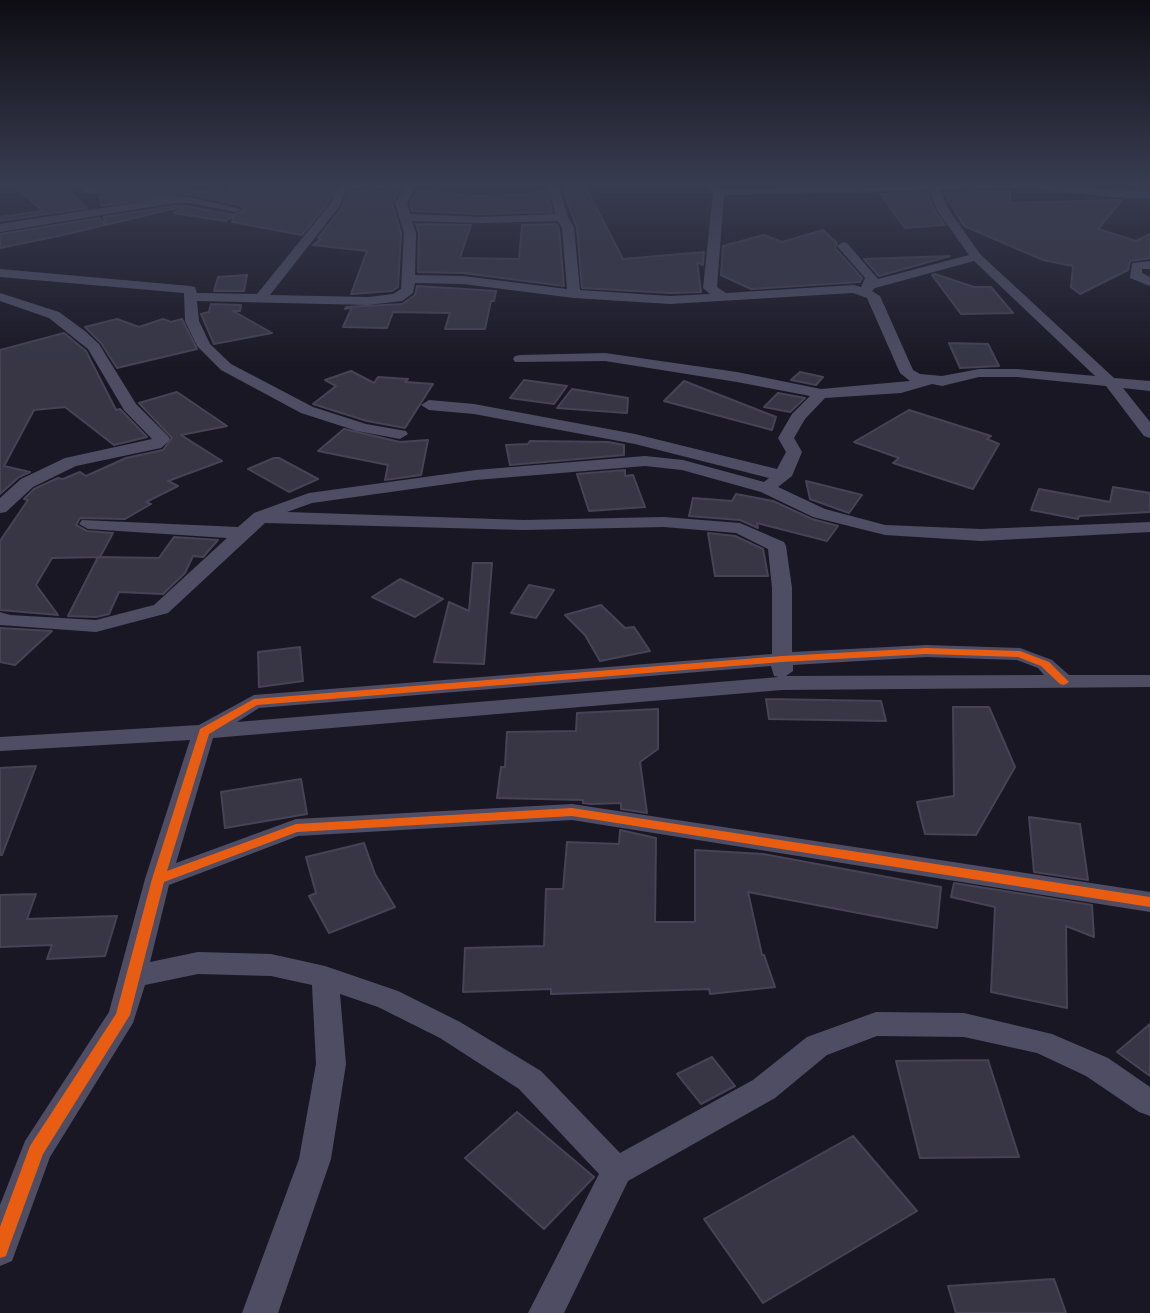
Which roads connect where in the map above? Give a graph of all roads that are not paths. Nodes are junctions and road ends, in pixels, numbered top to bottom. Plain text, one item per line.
1 (303, 245) edge
2 (409, 245) edge
3 (571, 245) edge
4 (712, 245) edge
5 (968, 245) edge
6 (843, 246) dead end
7 (976, 257) junction
8 (1150, 265) edge
9 (0, 273) edge
10 (408, 279) junction
11 (1150, 282) edge
12 (868, 288) junction
13 (574, 294) junction
14 (722, 296) junction
15 (0, 297) edge
16 (191, 297) junction
17 (261, 298) junction
18 (520, 359) dead end
19 (927, 381) junction
20 (1112, 384) junction
21 (1150, 386) edge
22 (821, 394) junction
23 (429, 405) dead end
24 (1150, 433) edge
25 (400, 434) dead end
26 (783, 476) junction
27 (767, 488) junction
28 (0, 508) edge
29 (260, 517) junction
30 (88, 524) dead end
31 (1150, 527) edge
32 (241, 533) junction
33 (0, 618) edge
34 (782, 659) junction
35 (1150, 681) edge
36 (1064, 682) junction
37 (782, 683) junction
38 (204, 732) junction
39 (0, 744) edge
40 (158, 879) junction
41 (1150, 902) edge
42 (134, 976) junction
43 (325, 976) junction
44 (1150, 1103) edge
45 (617, 1171) junction
46 (0, 1250) edge
47 (260, 1313) edge
48 (546, 1313) edge

1 - 17 street
2 - 10 street
3 - 13 street
4 - 14 street
5 - 7 street
6 - 12 street
7 - 12 street
7 - 20 street
8 - 11 street
9 - 16 street
10 - 13 street
10 - 17 street
12 - 14 street
12 - 19 street
13 - 14 street
15 - 28 street
16 - 17 street
16 - 25 street
18 - 22 street
19 - 20 street
19 - 22 street
20 - 21 street
20 - 24 street
22 - 26 street
23 - 26 street
26 - 27 street
27 - 29 street
27 - 31 street
29 - 32 street
29 - 34 street
30 - 32 street
32 - 33 street
34 - 36 street
34 - 37 street
34 - 38 street
35 - 36 street
36 - 37 street
37 - 38 street
38 - 39 street
38 - 40 street
40 - 41 street
40 - 42 street
42 - 43 street
42 - 46 street
43 - 45 street
43 - 47 street
44 - 45 street
45 - 48 street

